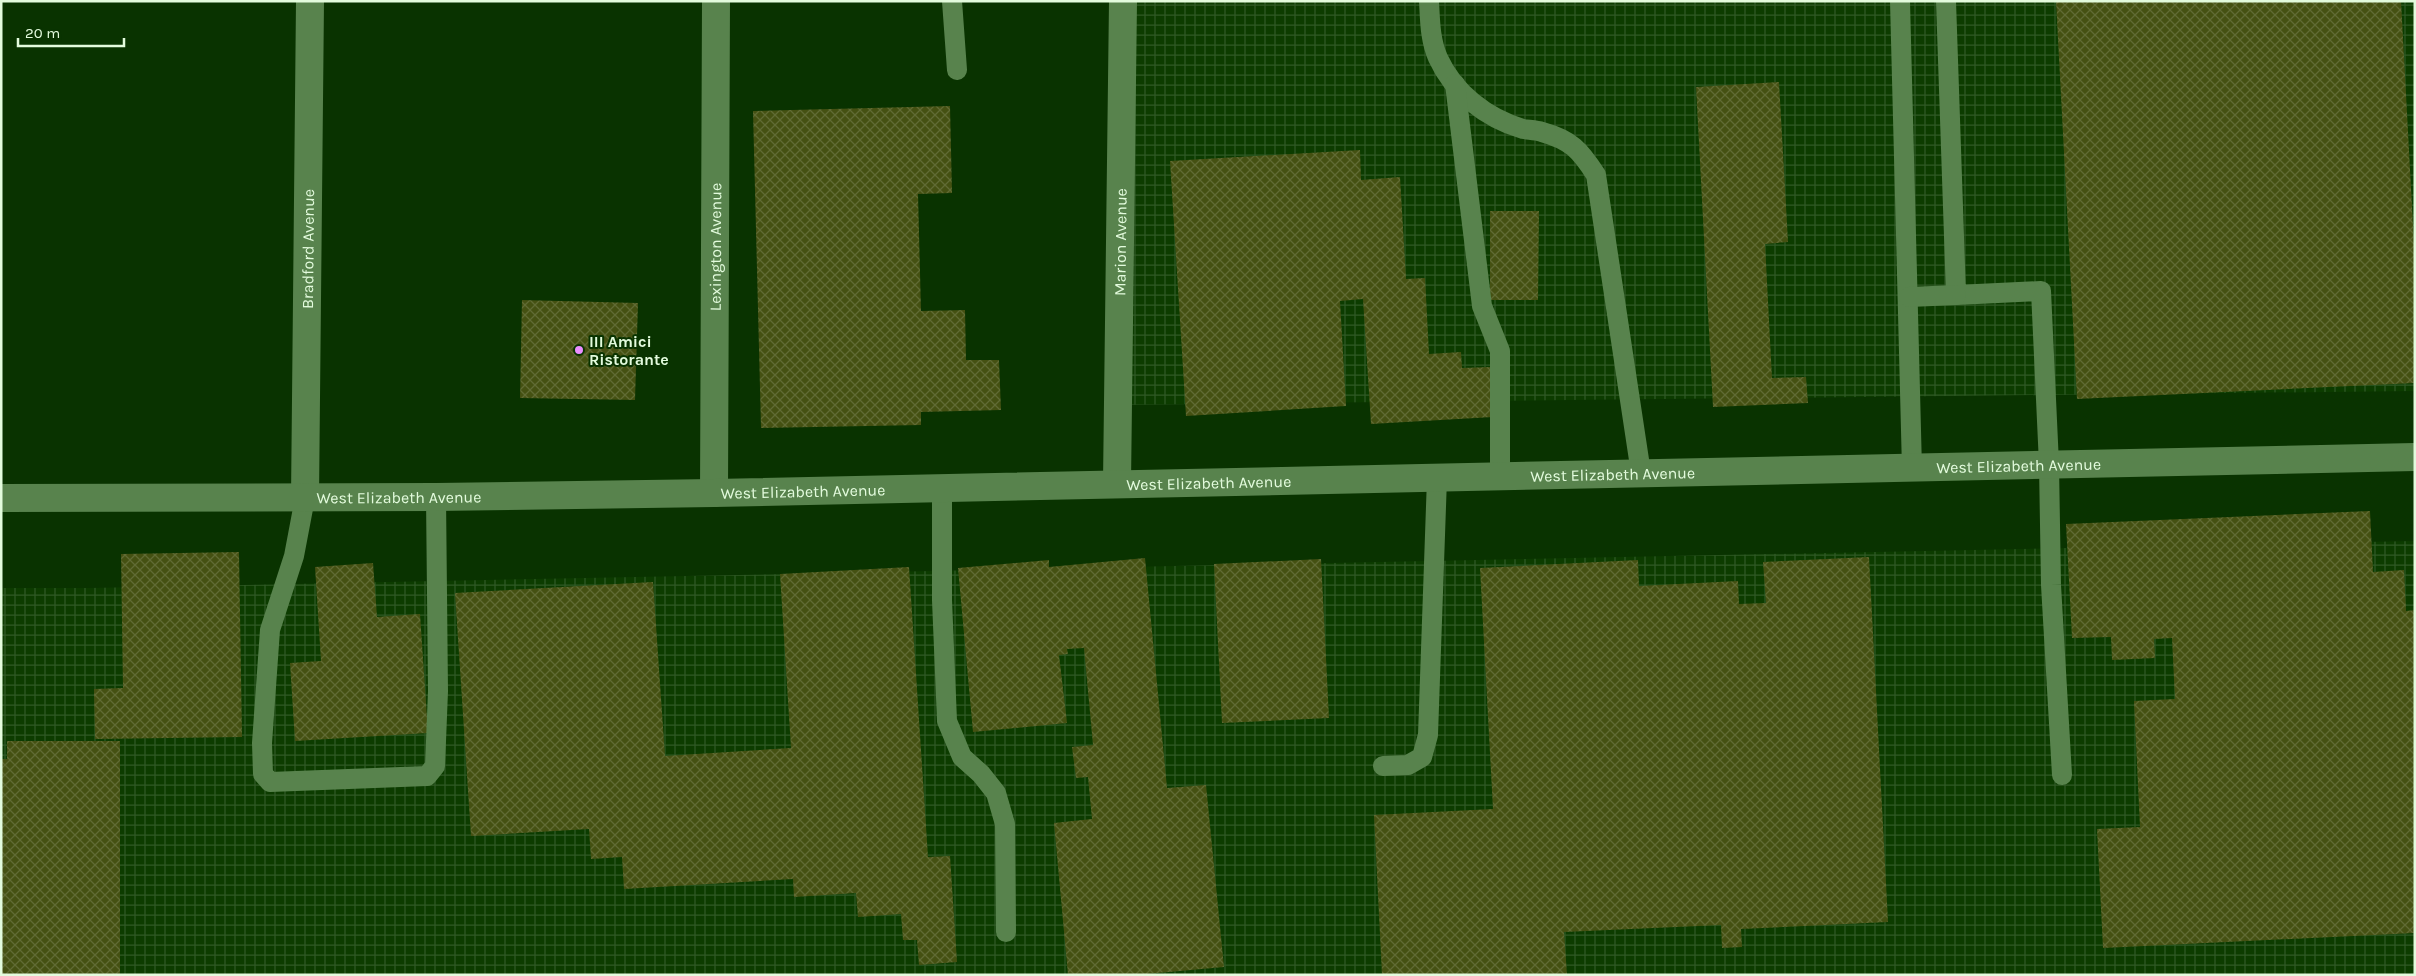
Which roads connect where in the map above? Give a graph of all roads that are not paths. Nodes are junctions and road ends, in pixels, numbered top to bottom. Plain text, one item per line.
1 (310, 1) edge
2 (716, 1) edge
3 (952, 1) edge
4 (1123, 1) edge
5 (1428, 1) edge
6 (1900, 1) edge
7 (1946, 1) edge
8 (957, 70) dead end
9 (1455, 84) junction
10 (1956, 295) junction
11 (1909, 297) junction
12 (2415, 457) edge
13 (2049, 464) junction
14 (1912, 469) junction
15 (1641, 474) junction
16 (1500, 476) junction
17 (1437, 478) junction
18 (1117, 483) junction
19 (942, 488) junction
20 (714, 493) junction
21 (436, 497) junction
22 (1, 498) edge
23 (305, 498) junction
24 (1383, 766) dead end
25 (2062, 775) dead end
26 (1006, 932) dead end

1 - 23 street, Bradford Avenue
2 - 20 street, Lexington Avenue
3 - 8 lane
4 - 18 street, Marion Avenue
5 - 9 lane
6 - 11 lane
7 - 10 lane
9 - 15 lane
9 - 16 lane
10 - 11 lane
10 - 13 lane
11 - 14 lane
12 - 13 street, West Elizabeth Avenue
13 - 14 street, West Elizabeth Avenue
13 - 25 lane
14 - 15 street, West Elizabeth Avenue
15 - 16 street, West Elizabeth Avenue
16 - 17 street, West Elizabeth Avenue
17 - 18 street, West Elizabeth Avenue
17 - 24 lane
18 - 19 street, West Elizabeth Avenue
19 - 20 street, West Elizabeth Avenue
19 - 26 lane
20 - 21 street, West Elizabeth Avenue
21 - 23 street, West Elizabeth Avenue
21 - 23 lane
22 - 23 street, West Elizabeth Avenue

